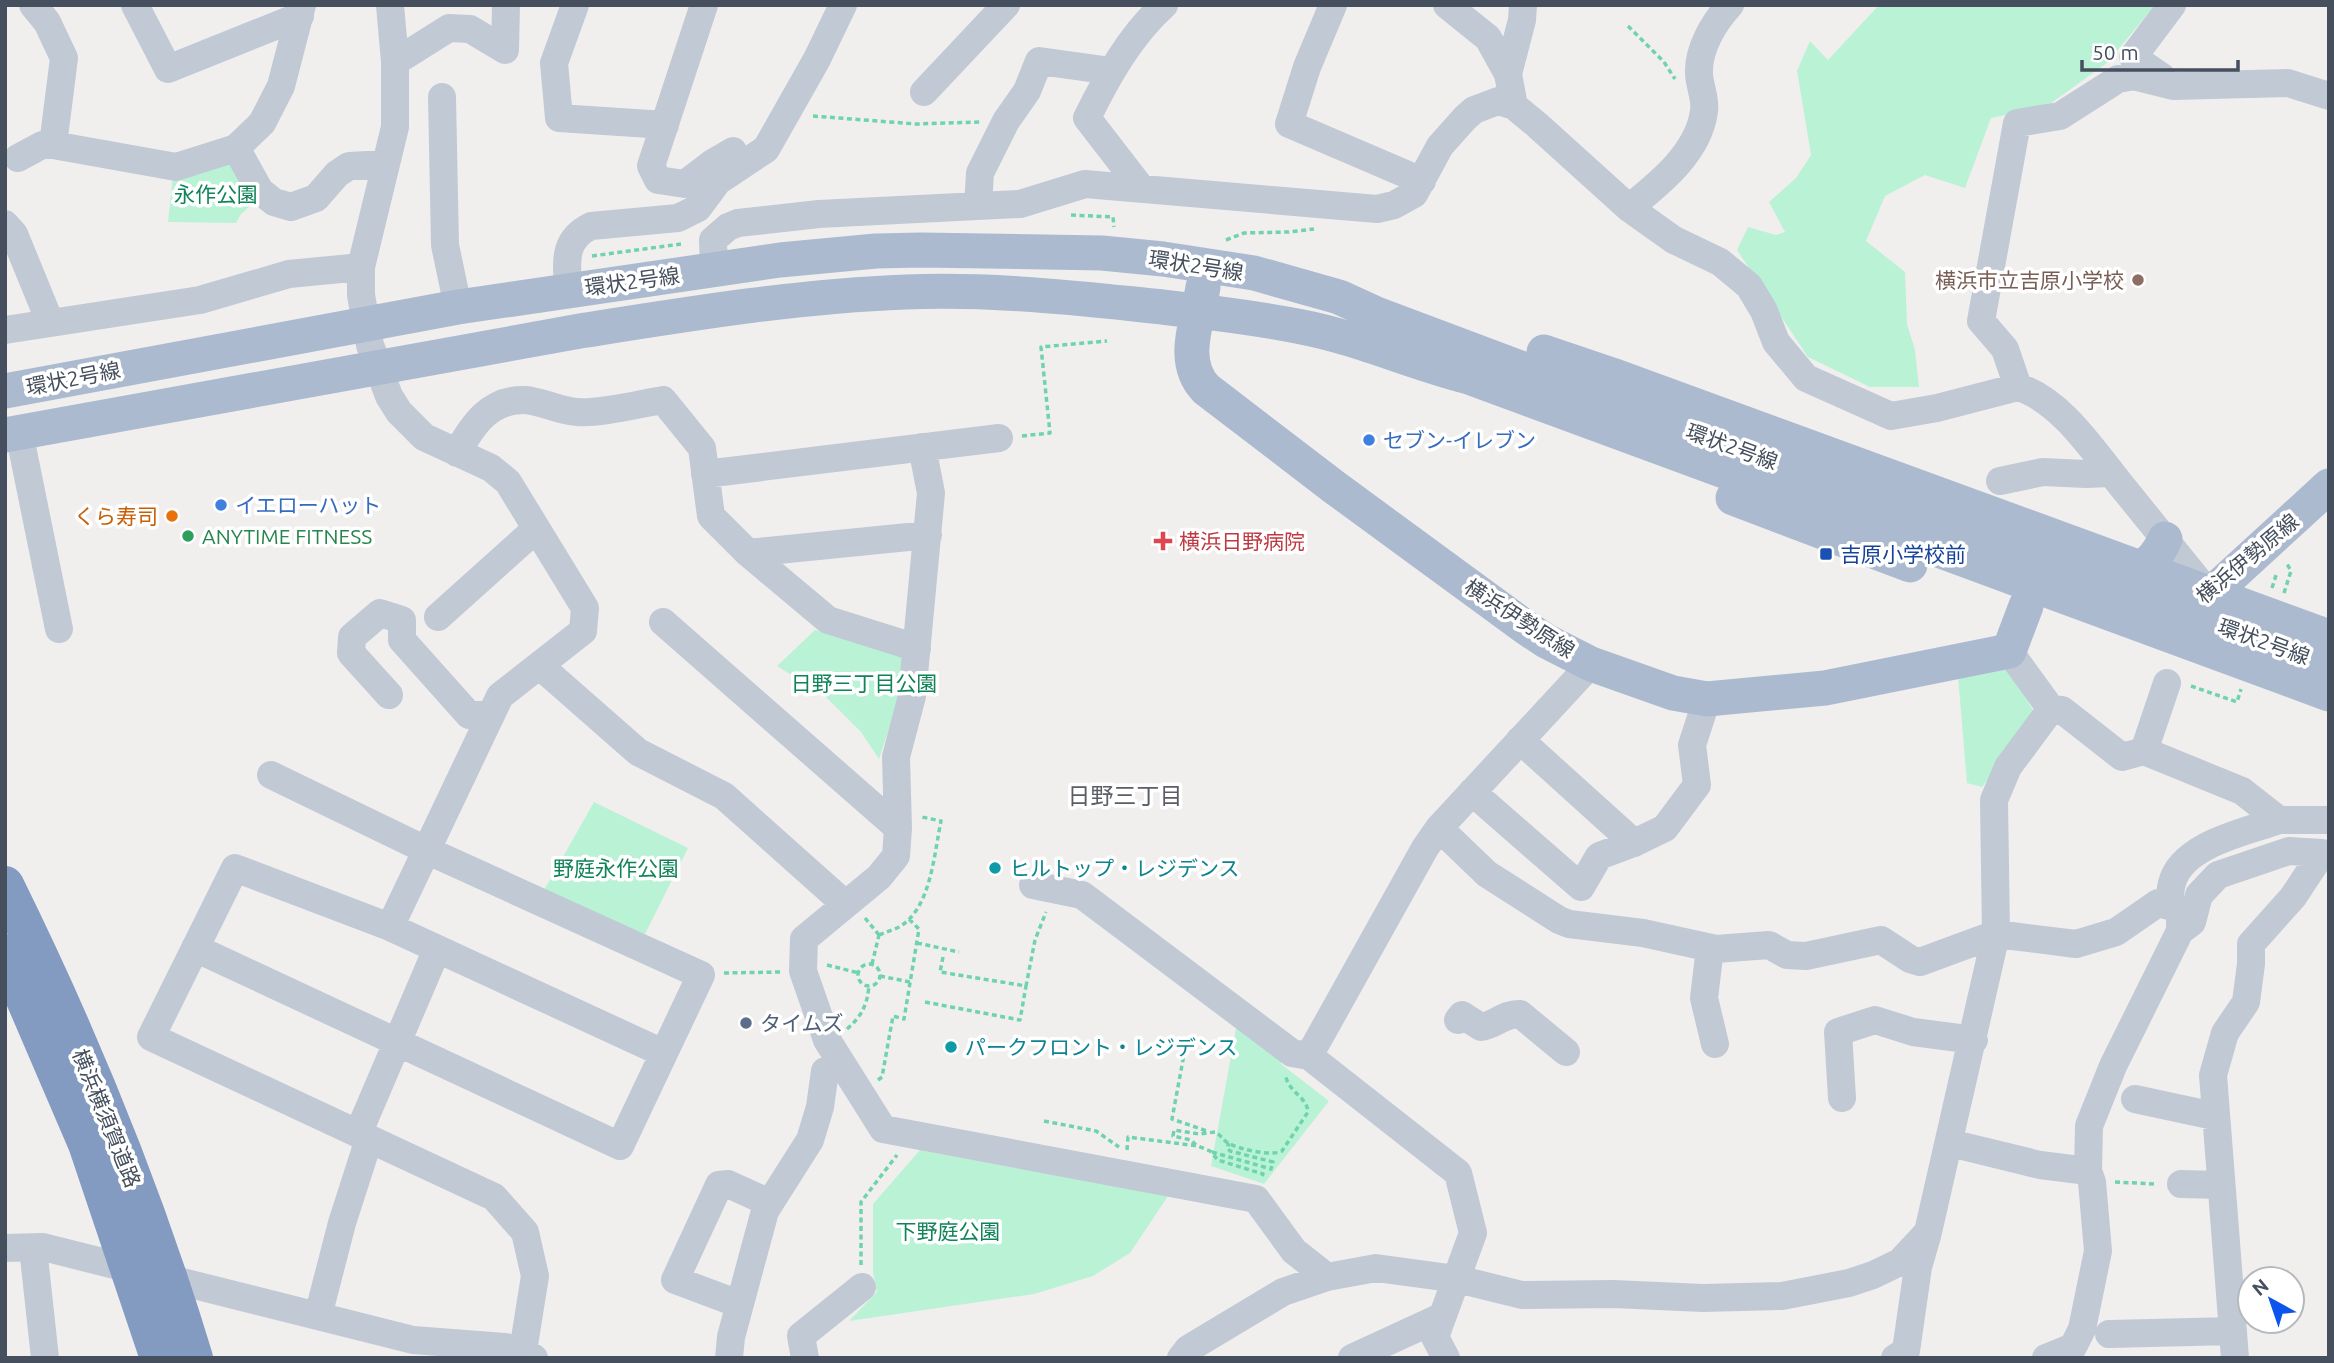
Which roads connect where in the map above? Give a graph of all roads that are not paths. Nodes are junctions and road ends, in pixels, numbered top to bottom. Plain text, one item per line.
1 (33, 5) edge
2 (135, 5) edge
3 (390, 5) edge
4 (506, 5) edge
5 (575, 5) edge
6 (704, 5) edge
7 (843, 5) edge
8 (1006, 5) edge
9 (1164, 5) edge
10 (1333, 5) edge
11 (1447, 5) edge
12 (1524, 5) edge
13 (1730, 5) edge
14 (2172, 5) edge
15 (301, 10) edge
16 (395, 62) junction
17 (1111, 71) junction
18 (1508, 74) junction
19 (2161, 83) junction
20 (924, 92) dead end
21 (2329, 96) edge
22 (442, 97) dead end
23 (1514, 106) junction
24 (665, 125) junction
25 (52, 145) junction
26 (236, 149) junction
27 (766, 149) junction
28 (18, 158) dead end
29 (386, 164) junction
30 (1422, 181) junction
31 (1140, 188) junction
32 (978, 206) junction
33 (1629, 208) junction
34 (5, 224) edge
35 (1216, 253) junction
36 (361, 267) junction
37 (714, 269) junction
38 (568, 290) junction
39 (1339, 297) junction
40 (458, 307) junction
41 (1199, 310) junction
42 (50, 322) junction
43 (366, 323) junction
44 (5, 330) edge
45 (377, 366) junction
46 (1432, 368) junction
47 (2018, 387) junction
48 (5, 391) edge
49 (12, 433) edge
50 (999, 438) dead end
51 (922, 447) junction
52 (457, 453) junction
53 (1731, 460) junction
54 (2110, 473) junction
55 (705, 474) junction
56 (2000, 481) dead end
57 (2329, 486) edge
58 (536, 529) junction
59 (928, 535) junction
60 (2165, 539) junction
61 (748, 553) junction
62 (2256, 554) junction
63 (2140, 569) junction
64 (2210, 595) junction
65 (2264, 603) junction
66 (2026, 606) junction
67 (438, 617) dead end
68 (663, 622) dead end
69 (60, 629) dead end
70 (2329, 637) edge
71 (2123, 642) junction
72 (917, 648) junction
73 (2009, 651) junction
74 (1591, 663) junction
75 (2329, 665) edge
76 (540, 666) junction
77 (2166, 683) dead end
78 (2329, 694) edge
79 (389, 695) dead end
80 (1707, 699) junction
81 (2051, 709) junction
82 (491, 715) junction
83 (2329, 716) edge
84 (1520, 740) junction
85 (2144, 751) junction
86 (271, 775) dead end
87 (1472, 792) junction
88 (898, 820) junction
89 (2279, 820) junction
90 (2329, 820) edge
91 (1439, 828) junction
92 (1634, 844) junction
93 (426, 850) junction
94 (2325, 853) edge
95 (5, 885) edge
96 (1033, 886) dead end
97 (845, 904) junction
98 (2176, 915) junction
99 (390, 927) junction
100 (1996, 934) junction
101 (17, 942) edge
102 (195, 948) junction
103 (1710, 948) junction
104 (437, 949) junction
105 (1458, 1020) dead end
106 (1974, 1040) junction
107 (397, 1042) junction
108 (1715, 1044) dead end
109 (833, 1051) junction
110 (1566, 1052) dead end
111 (663, 1054) junction
112 (1306, 1056) junction
113 (2118, 1092) junction
114 (1842, 1098) dead end
115 (2213, 1104) junction
116 (364, 1136) junction
117 (1950, 1143) junction
118 (2090, 1176) junction
119 (2181, 1184) road end
120 (2220, 1185) junction
121 (770, 1203) junction
122 (1928, 1232) junction
123 (5, 1248) edge
124 (33, 1248) junction
125 (111, 1264) junction
126 (1327, 1277) junction
127 (1457, 1279) junction
128 (862, 1287) road end
129 (739, 1304) junction
130 (318, 1316) junction
131 (1441, 1317) junction
132 (2109, 1334) dead end
133 (2234, 1345) edge
134 (415, 1349) edge
135 (529, 1355) edge
136 (45, 1358) edge
137 (148, 1358) edge
138 (159, 1358) edge
139 (194, 1358) edge
140 (729, 1358) edge
141 (805, 1358) edge
142 (1181, 1358) edge
143 (1352, 1358) edge
144 (1446, 1358) edge
145 (1895, 1358) edge
146 (2046, 1358) edge

1 - 25 street
2 - 15 street
3 - 16 street
4 - 16 street
5 - 24 street
6 - 24 street
7 - 27 street
8 - 20 street
9 - 17 street
10 - 30 street
11 - 18 street
12 - 18 street
13 - 33 street
14 - 19 street
15 - 26 street
16 - 29 street
17 - 31 street
17 - 32 street
18 - 23 street
19 - 21 street
19 - 47 street
22 - 40 street
23 - 30 street
23 - 33 street
24 - 27 street
25 - 26 street
25 - 28 street
26 - 29 street
27 - 38 street
29 - 36 street
30 - 31 street
31 - 32 street
32 - 37 street
33 - 47 street
34 - 42 street
35 - 37 main road, 環状2号線
35 - 39 main road, 環状2号線
35 - 41 main road, 横浜伊勢原線
36 - 42 street
36 - 43 street
37 - 38 main road, 環状2号線
38 - 40 main road, 環状2号線
39 - 53 main road, 環状2号線
39 - 63 main road
40 - 43 main road, 環状2号線
41 - 45 main road, 環状2号線
41 - 46 main road, 環状2号線
41 - 74 main road, 横浜伊勢原線
42 - 44 street
43 - 45 street
43 - 48 main road, 環状2号線
45 - 49 main road, 環状2号線
45 - 52 street
46 - 53 main road, 環状2号線
46 - 66 main road
47 - 54 street
49 - 69 street
50 - 51 street
51 - 55 street
51 - 59 street
52 - 55 street
52 - 58 street
53 - 75 main road, 環状2号線
53 - 78 main road, 環状2号線
54 - 56 street
54 - 60 street
55 - 61 street
57 - 62 main road, 横浜伊勢原線
58 - 67 street
58 - 76 street
59 - 61 street
59 - 72 street
60 - 63 main road
60 - 64 street
61 - 72 street
62 - 64 main road, 横浜伊勢原線
62 - 65 main road
63 - 64 main road
64 - 65 main road
64 - 71 main road, 横浜伊勢原線
65 - 70 main road
66 - 71 main road
66 - 73 main road
68 - 88 street
71 - 83 main road
72 - 88 street
73 - 80 main road, 横浜伊勢原線
73 - 81 street
74 - 80 main road, 横浜伊勢原線
74 - 84 street
76 - 82 street
76 - 97 street
77 - 85 street
79 - 82 street
80 - 92 street
81 - 85 street
81 - 100 street
82 - 93 street
84 - 87 street
84 - 92 street
85 - 89 street
86 - 93 street
87 - 91 street
87 - 92 street
88 - 97 street
89 - 90 street
89 - 98 street
91 - 103 street
91 - 112 street
93 - 99 street
93 - 111 street
94 - 98 street
94 - 115 street
95 - 101 highway, 横浜横須賀道路
96 - 112 street
97 - 109 street
98 - 100 street
98 - 113 street
99 - 102 street
99 - 104 street
100 - 103 street
100 - 106 street
101 - 138 highway, 横浜横須賀道路
101 - 139 highway, 横浜横須賀道路
102 - 107 street
102 - 116 street
103 - 108 street
104 - 107 street
104 - 111 street
105 - 110 street
106 - 114 street
106 - 117 street
107 - 111 street
107 - 116 street
109 - 121 street
109 - 126 street
112 - 127 street
113 - 115 street
113 - 118 street
115 - 120 street
116 - 130 street
116 - 135 street
117 - 118 street
117 - 122 street
118 - 146 street
119 - 120 street
120 - 133 street
121 - 129 street
121 - 129 street
122 - 127 street
122 - 145 street
123 - 124 street
124 - 125 street
124 - 136 street
125 - 130 street
125 - 137 street
126 - 127 street
126 - 142 street
127 - 131 street
128 - 141 street
129 - 140 street
130 - 134 street
131 - 143 street
131 - 144 street
132 - 133 street
134 - 135 street

